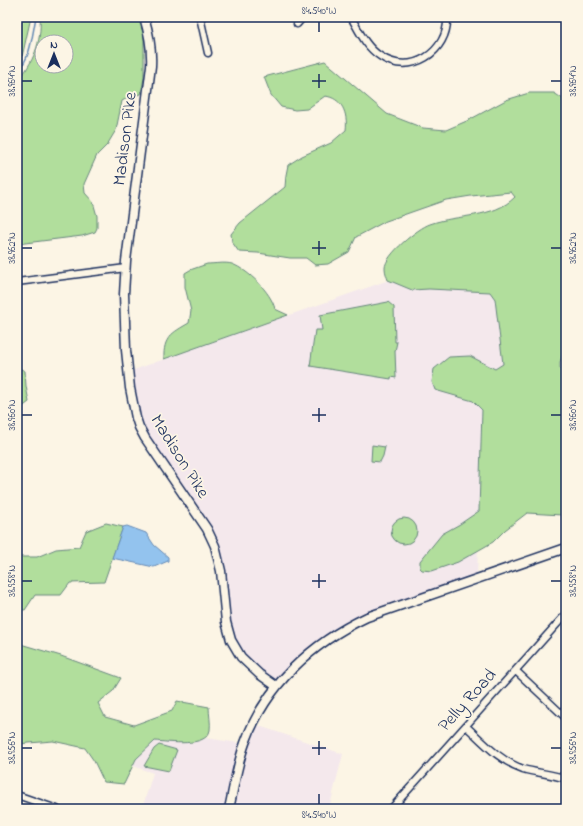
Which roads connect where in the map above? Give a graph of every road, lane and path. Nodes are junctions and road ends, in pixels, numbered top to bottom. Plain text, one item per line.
1 (144, 17) edge
2 (200, 17) edge
3 (303, 17) edge
4 (351, 17) edge
5 (447, 17) edge
6 (297, 24) dead end
7 (208, 53) dead end
8 (126, 268) junction
9 (17, 282) edge
10 (566, 548) edge
11 (566, 614) edge
12 (516, 671) junction
13 (276, 686) junction
14 (566, 718) edge
15 (466, 726) junction
16 (566, 779) edge
17 (17, 795) edge
18 (57, 809) edge
19 (229, 809) edge
20 (392, 809) edge

1 - 8 street, Madison Pike
2 - 7 street
3 - 6 street
4 - 5 street
8 - 9 street
8 - 13 street, Madison Pike
10 - 13 street
11 - 12 street, Pelly Road
12 - 14 street
12 - 15 street, Pelly Road
13 - 19 street
15 - 16 street
15 - 20 street, Pelly Road
17 - 18 street

